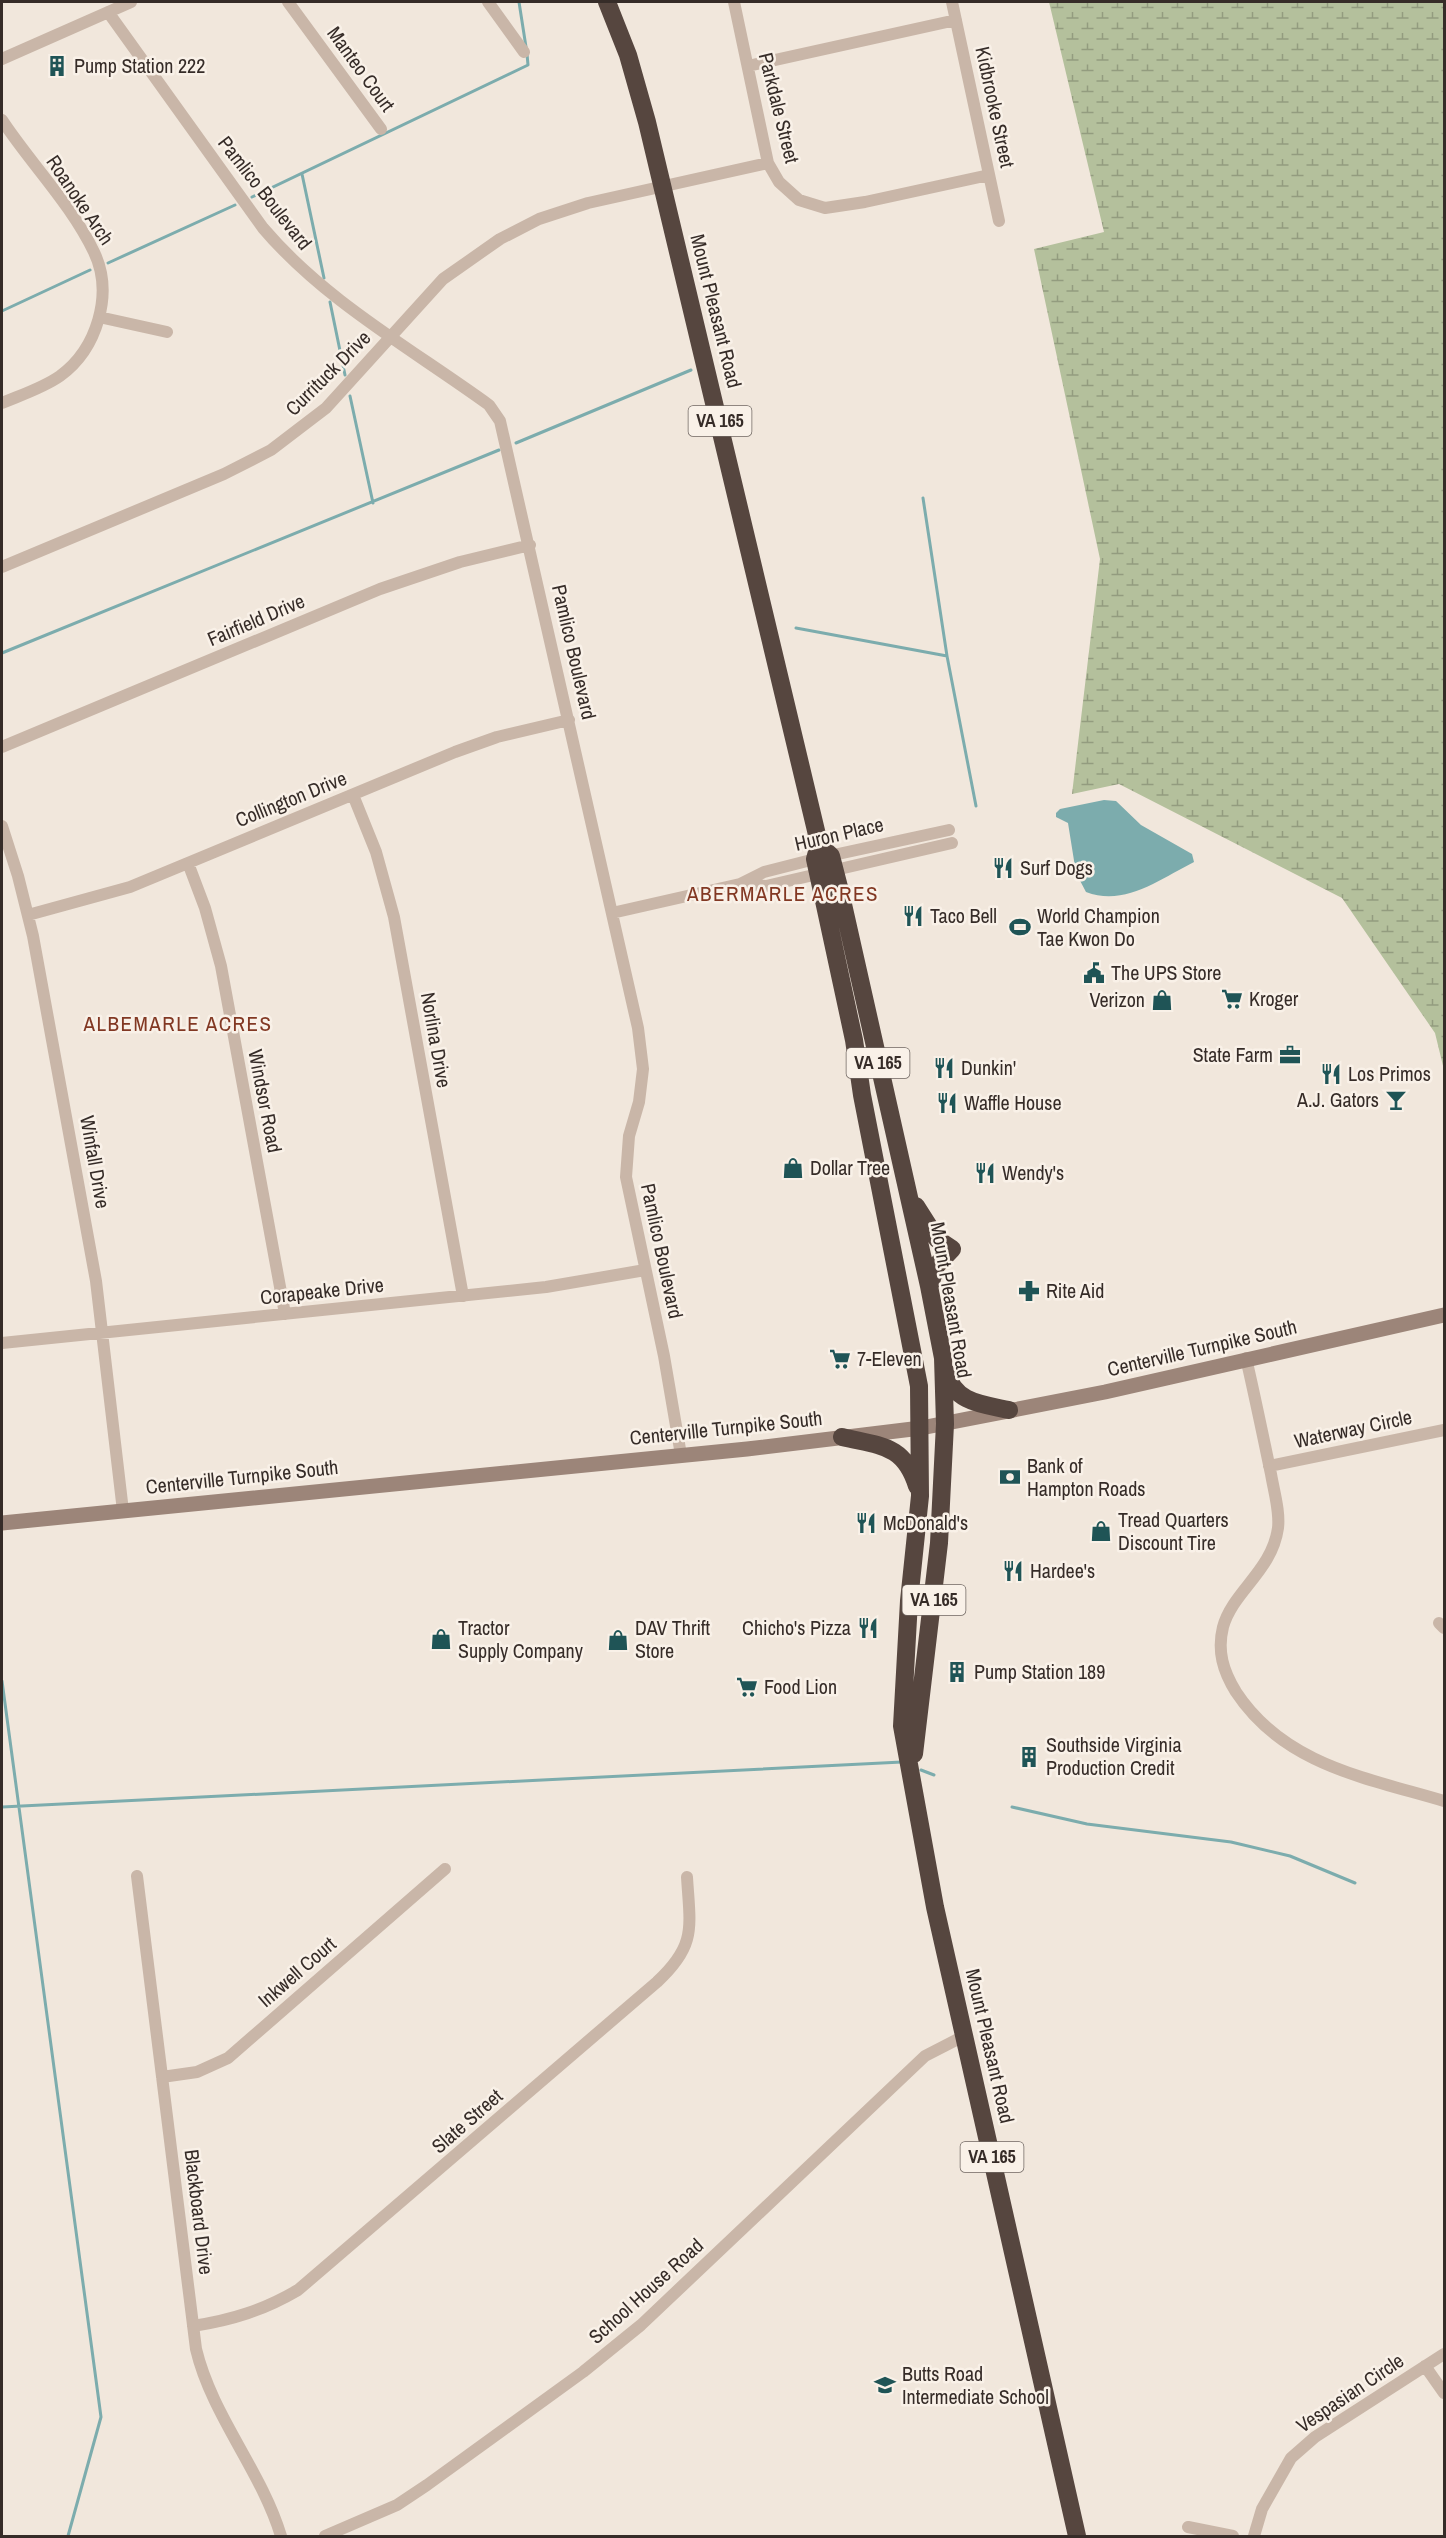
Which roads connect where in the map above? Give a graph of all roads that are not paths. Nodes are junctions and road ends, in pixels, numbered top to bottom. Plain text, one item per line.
1 (131, 2) edge
2 (288, 2) edge
3 (488, 2) edge
4 (607, 2) edge
5 (734, 2) edge
6 (952, 2) edge
7 (108, 12) junction
8 (956, 20) junction
9 (524, 52) dead end
10 (2, 60) edge
11 (748, 66) junction
12 (2, 120) edge
13 (381, 129) dead end
14 (768, 163) junction
15 (989, 175) junction
16 (663, 188) junction
17 (999, 221) dead end
18 (99, 317) junction
19 (167, 332) dead end
20 (392, 336) junction
21 (2, 403) edge
22 (530, 545) junction
23 (2, 567) edge
24 (569, 720) junction
25 (2, 747) edge
26 (353, 795) junction
27 (2, 826) edge
28 (951, 836) dead end
29 (823, 861) junction
30 (188, 864) junction
31 (612, 913) junction
32 (28, 915) junction
33 (880, 1188) junction
34 (907, 1189) junction
35 (645, 1270) junction
36 (929, 1286) junction
37 (463, 1296) junction
38 (285, 1314) junction
39 (1444, 1315) edge
40 (104, 1332) junction
41 (2, 1343) edge
42 (1246, 1358) junction
43 (943, 1359) junction
44 (1009, 1410) junction
45 (945, 1424) junction
46 (921, 1428) junction
47 (1444, 1430) edge
48 (842, 1437) junction
49 (681, 1455) junction
50 (1269, 1466) junction
51 (921, 1496) junction
52 (123, 1511) junction
53 (2, 1523) edge
54 (912, 1776) junction
55 (1444, 1802) edge
56 (445, 1869) dead end
57 (137, 1876) dead end
58 (687, 1877) dead end
59 (964, 2036) junction
60 (162, 2077) junction
61 (193, 2326) junction
62 (1444, 2354) edge
63 (1425, 2366) junction
64 (1444, 2393) edge
65 (1188, 2527) dead end
66 (280, 2536) edge
67 (326, 2536) edge
68 (1077, 2536) edge
69 (1233, 2536) edge
70 (1254, 2536) edge

1 - 7 street
2 - 13 street, Manteo Court
3 - 9 street
4 - 16 highway, Mount Pleasant Road / VA 165
5 - 11 street, Parkdale Street
6 - 8 street, Kidbrooke Street
7 - 10 street
7 - 20 street, Pamlico Boulevard
8 - 11 street
8 - 15 street, Kidbrooke Street
11 - 14 street, Parkdale Street
12 - 18 street, Roanoke Arch
14 - 15 street, Parkdale Street
14 - 16 street, Currituck Drive
15 - 17 street, Kidbrooke Street
16 - 20 street, Currituck Drive
16 - 29 highway, Mount Pleasant Road / VA 165
18 - 19 street
18 - 21 street, Roanoke Arch
20 - 22 street, Pamlico Boulevard
20 - 23 street, Currituck Drive
22 - 24 street, Pamlico Boulevard
22 - 25 street, Fairfield Drive
24 - 26 street, Collington Drive
24 - 31 street, Pamlico Boulevard
26 - 30 street, Collington Drive
26 - 37 street, Norlina Drive
27 - 32 street, Winfall Drive
28 - 29 street, Huron Place
29 - 31 street, Huron Place
29 - 33 highway, Mount Pleasant Road / VA 165
29 - 34 highway, Mount Pleasant Road / VA 165
30 - 32 street, Collington Drive
30 - 38 street, Windsor Road
31 - 35 street, Pamlico Boulevard
32 - 40 street, Winfall Drive
33 - 34 highway
33 - 46 highway, Mount Pleasant Road / VA 165
34 - 36 highway, Mount Pleasant Road / VA 165
34 - 36 highway
35 - 37 street, Corapeake Drive
35 - 49 street, Pamlico Boulevard
36 - 43 highway, Mount Pleasant Road / VA 165
37 - 38 street, Corapeake Drive
38 - 40 street, Corapeake Drive
39 - 42 main road, Centerville Turnpike South
40 - 41 street, Corapeake Drive
40 - 52 street, Winfall Drive
42 - 44 main road, Centerville Turnpike South
42 - 50 street
43 - 44 highway
43 - 45 highway, Mount Pleasant Road / VA 165
44 - 45 main road, Centerville Turnpike South
45 - 46 main road, Centerville Turnpike South
45 - 54 highway, Mount Pleasant Road / VA 165
46 - 48 main road, Centerville Turnpike South
46 - 51 highway, Mount Pleasant Road / VA 165
47 - 50 street, Waterway Circle
48 - 49 main road, Centerville Turnpike South
48 - 51 highway
49 - 52 main road, Centerville Turnpike South
50 - 55 street
51 - 54 highway, Mount Pleasant Road / VA 165
52 - 53 main road, Centerville Turnpike South
54 - 59 highway, Mount Pleasant Road / VA 165
56 - 60 street, Inkwell Court
57 - 60 street, Blackboard Drive
58 - 61 street, Slate Street
59 - 67 street, School House Road
59 - 68 highway, Mount Pleasant Road / VA 165
60 - 61 street, Blackboard Drive
61 - 66 street, Blackboard Drive
62 - 63 street, Vespasian Circle
63 - 64 street
63 - 70 street, Vespasian Circle
65 - 69 street

